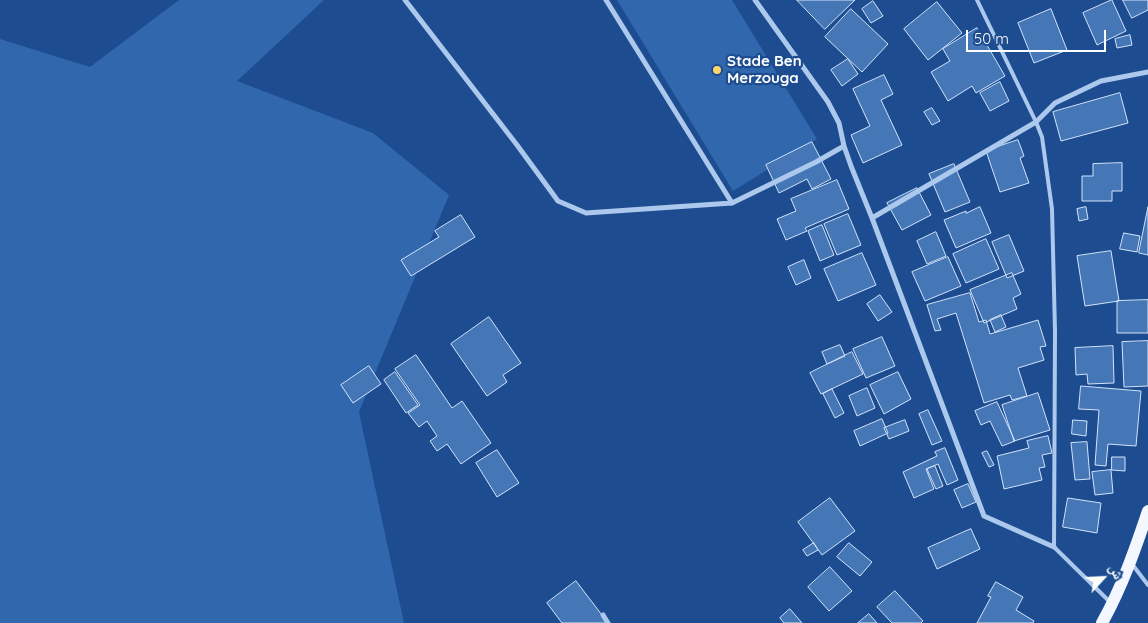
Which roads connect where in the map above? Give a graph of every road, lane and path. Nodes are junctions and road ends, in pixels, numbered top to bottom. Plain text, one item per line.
1 (405, 0) edge
2 (606, 0) edge
3 (755, 0) edge
4 (977, 0) edge
5 (1148, 72) edge
6 (1036, 122) junction
7 (844, 146) junction
8 (732, 202) junction
9 (872, 218) junction
10 (1148, 511) edge
11 (1054, 547) junction
12 (1131, 562) junction
13 (1148, 585) edge
14 (1112, 604) junction
15 (603, 615) dead end
16 (608, 623) edge
17 (1102, 623) edge

1 - 8 street
2 - 8 street
3 - 7 street
4 - 6 lane
5 - 6 street
6 - 9 street
6 - 11 lane
7 - 8 street
7 - 9 street
9 - 11 street
10 - 12 main road
11 - 14 lane
12 - 13 lane
12 - 14 main road
14 - 17 main road
15 - 16 street

